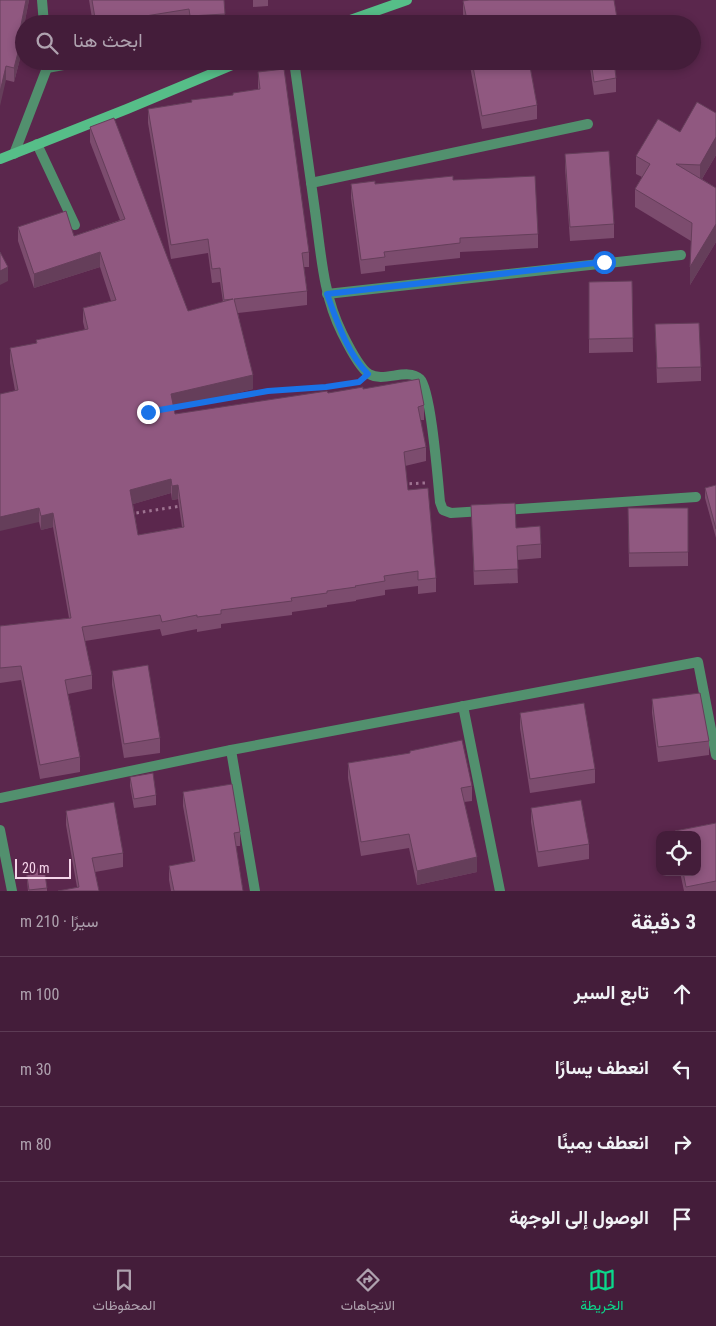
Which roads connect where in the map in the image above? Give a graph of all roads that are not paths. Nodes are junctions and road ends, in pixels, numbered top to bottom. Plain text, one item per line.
1 (42, 0) edge
2 (407, 0) edge
3 (43, 15) edge
4 (364, 15) edge
5 (45, 70) edge
6 (220, 70) edge
7 (295, 70) edge
8 (588, 124) dead end
9 (37, 144) junction
10 (14, 154) junction
11 (0, 159) edge
12 (311, 183) junction
13 (75, 225) dead end
14 (682, 254) dead end
15 (327, 294) junction
16 (696, 497) dead end
17 (463, 706) junction
18 (232, 750) junction
19 (716, 755) edge
20 (0, 798) edge
21 (0, 830) edge
22 (12, 891) edge
23 (255, 891) edge
24 (500, 891) edge

1 - 3 street
2 - 4 main road
5 - 10 street
6 - 9 main road
7 - 12 street
8 - 12 street
9 - 10 main road
9 - 13 street
10 - 11 main road
12 - 15 street
14 - 15 street
15 - 16 street
17 - 18 street
17 - 19 street
17 - 24 street
18 - 20 street
18 - 23 street
21 - 22 street

